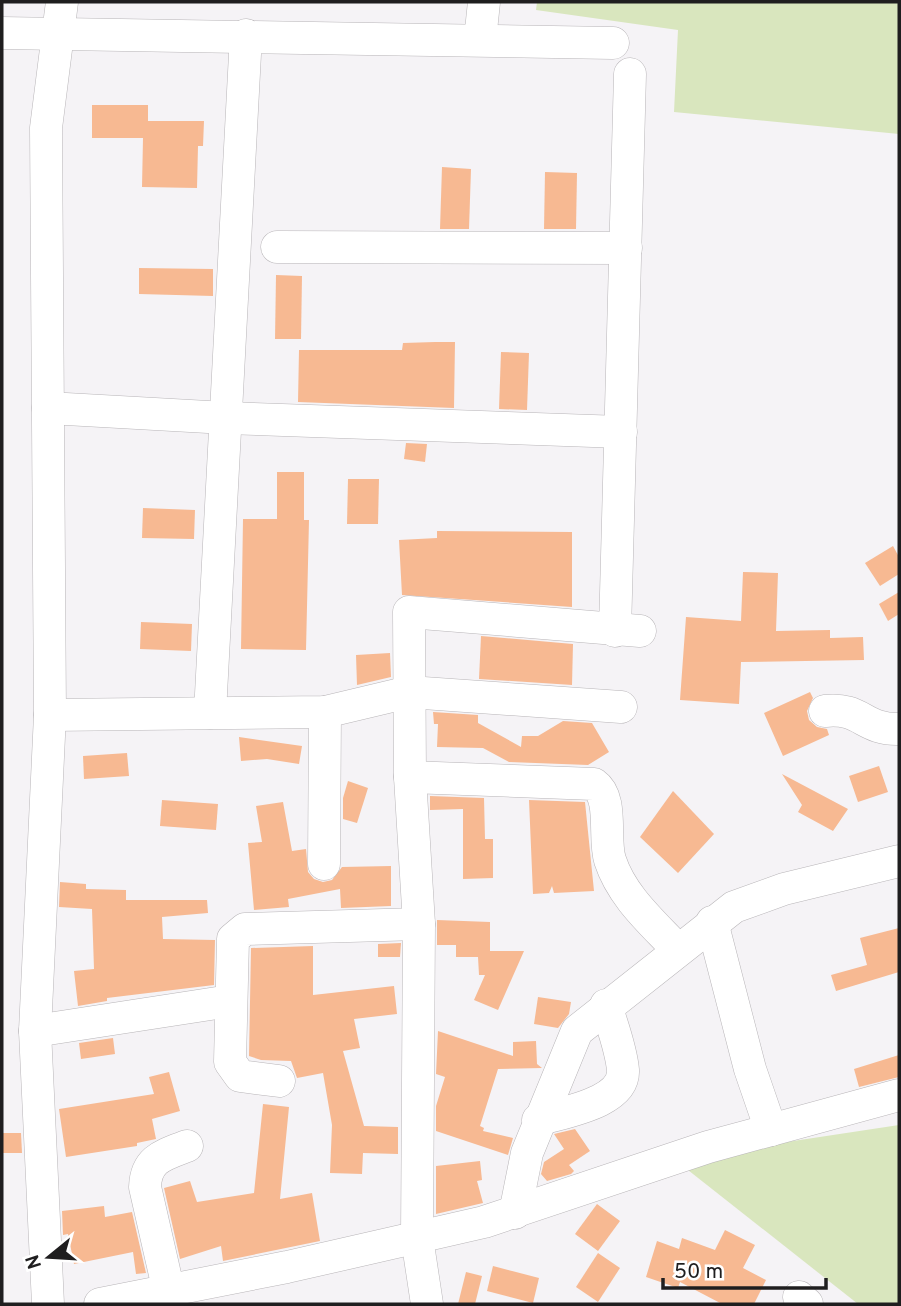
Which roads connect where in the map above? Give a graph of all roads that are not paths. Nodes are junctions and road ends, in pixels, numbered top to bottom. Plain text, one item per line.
1 (62, 2) edge
2 (484, 2) edge
3 (2, 33) edge
4 (58, 35) junction
5 (246, 35) junction
6 (480, 40) junction
7 (613, 43) dead end
8 (630, 74) dead end
9 (277, 247) dead end
10 (626, 248) junction
11 (48, 408) junction
12 (226, 418) junction
13 (621, 432) junction
14 (409, 692) junction
15 (621, 707) dead end
16 (825, 711) dead end
17 (326, 712) junction
18 (210, 713) junction
19 (50, 715) junction
20 (899, 729) edge
21 (410, 777) junction
22 (899, 861) edge
23 (324, 864) dead end
24 (712, 922) junction
25 (419, 924) junction
26 (678, 950) junction
27 (230, 1001) junction
28 (606, 1005) junction
29 (35, 1031) junction
30 (279, 1081) dead end
31 (899, 1095) edge
32 (538, 1120) junction
33 (771, 1130) junction
34 (187, 1146) dead end
35 (515, 1213) junction
36 (417, 1238) junction
37 (168, 1298) edge
38 (48, 1304) edge
39 (100, 1304) edge
40 (427, 1304) edge

1 - 4 street
2 - 6 street
3 - 4 street
4 - 5 street
4 - 11 street
5 - 6 street
5 - 12 street
6 - 7 street
8 - 10 street
9 - 10 street
10 - 13 street
11 - 12 street
11 - 19 street
12 - 13 street
12 - 18 street
13 - 14 street
14 - 15 street
14 - 17 street
14 - 21 street
16 - 20 street
17 - 18 street
17 - 23 street
18 - 19 street
19 - 29 street
21 - 25 street
21 - 26 street
22 - 24 street
24 - 26 street
24 - 33 street
25 - 27 street
25 - 36 street
26 - 28 street
27 - 29 street
27 - 30 street
28 - 32 street
28 - 32 street
29 - 38 street
31 - 33 street
32 - 35 street
33 - 35 street
34 - 37 street
35 - 36 street
36 - 37 street
36 - 40 street
37 - 39 street

